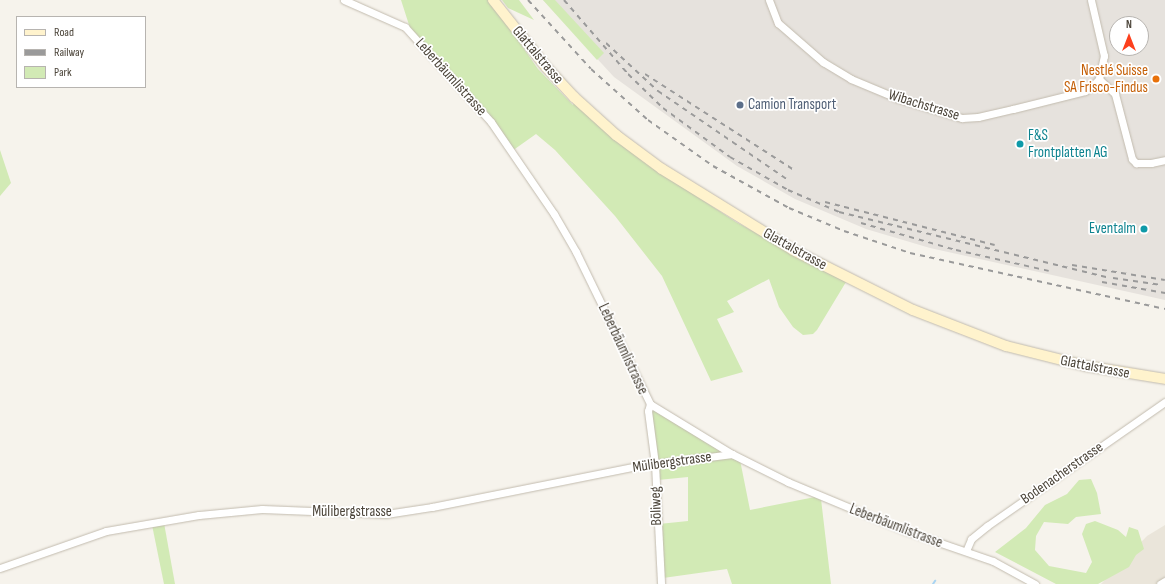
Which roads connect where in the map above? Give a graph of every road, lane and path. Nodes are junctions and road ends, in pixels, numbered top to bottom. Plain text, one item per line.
1 (344, 0) edge
2 (493, 0) edge
3 (769, 0) edge
4 (1090, 0) edge
5 (1099, 79) junction
6 (1165, 160) edge
7 (1165, 379) edge
8 (1165, 402) edge
9 (650, 404) junction
10 (732, 454) junction
11 (655, 464) junction
12 (966, 551) junction
13 (0, 568) edge
14 (1165, 580) edge
15 (662, 584) edge
16 (1035, 584) edge
17 (1160, 584) edge

1 - 9 street, Leberbäumlistrasse
2 - 7 street, Glattalstrasse
3 - 5 street, Wibachstrasse
4 - 5 street
5 - 6 street
8 - 12 street, Bodenacherstrasse
9 - 10 street, Leberbäumlistrasse
9 - 11 street, Böliweg
10 - 11 street, Mülibergstrasse
10 - 12 street, Leberbäumlistrasse
11 - 13 street, Mülibergstrasse
11 - 15 street, Böliweg
12 - 16 street, Leberbäumlistrasse
14 - 17 street

